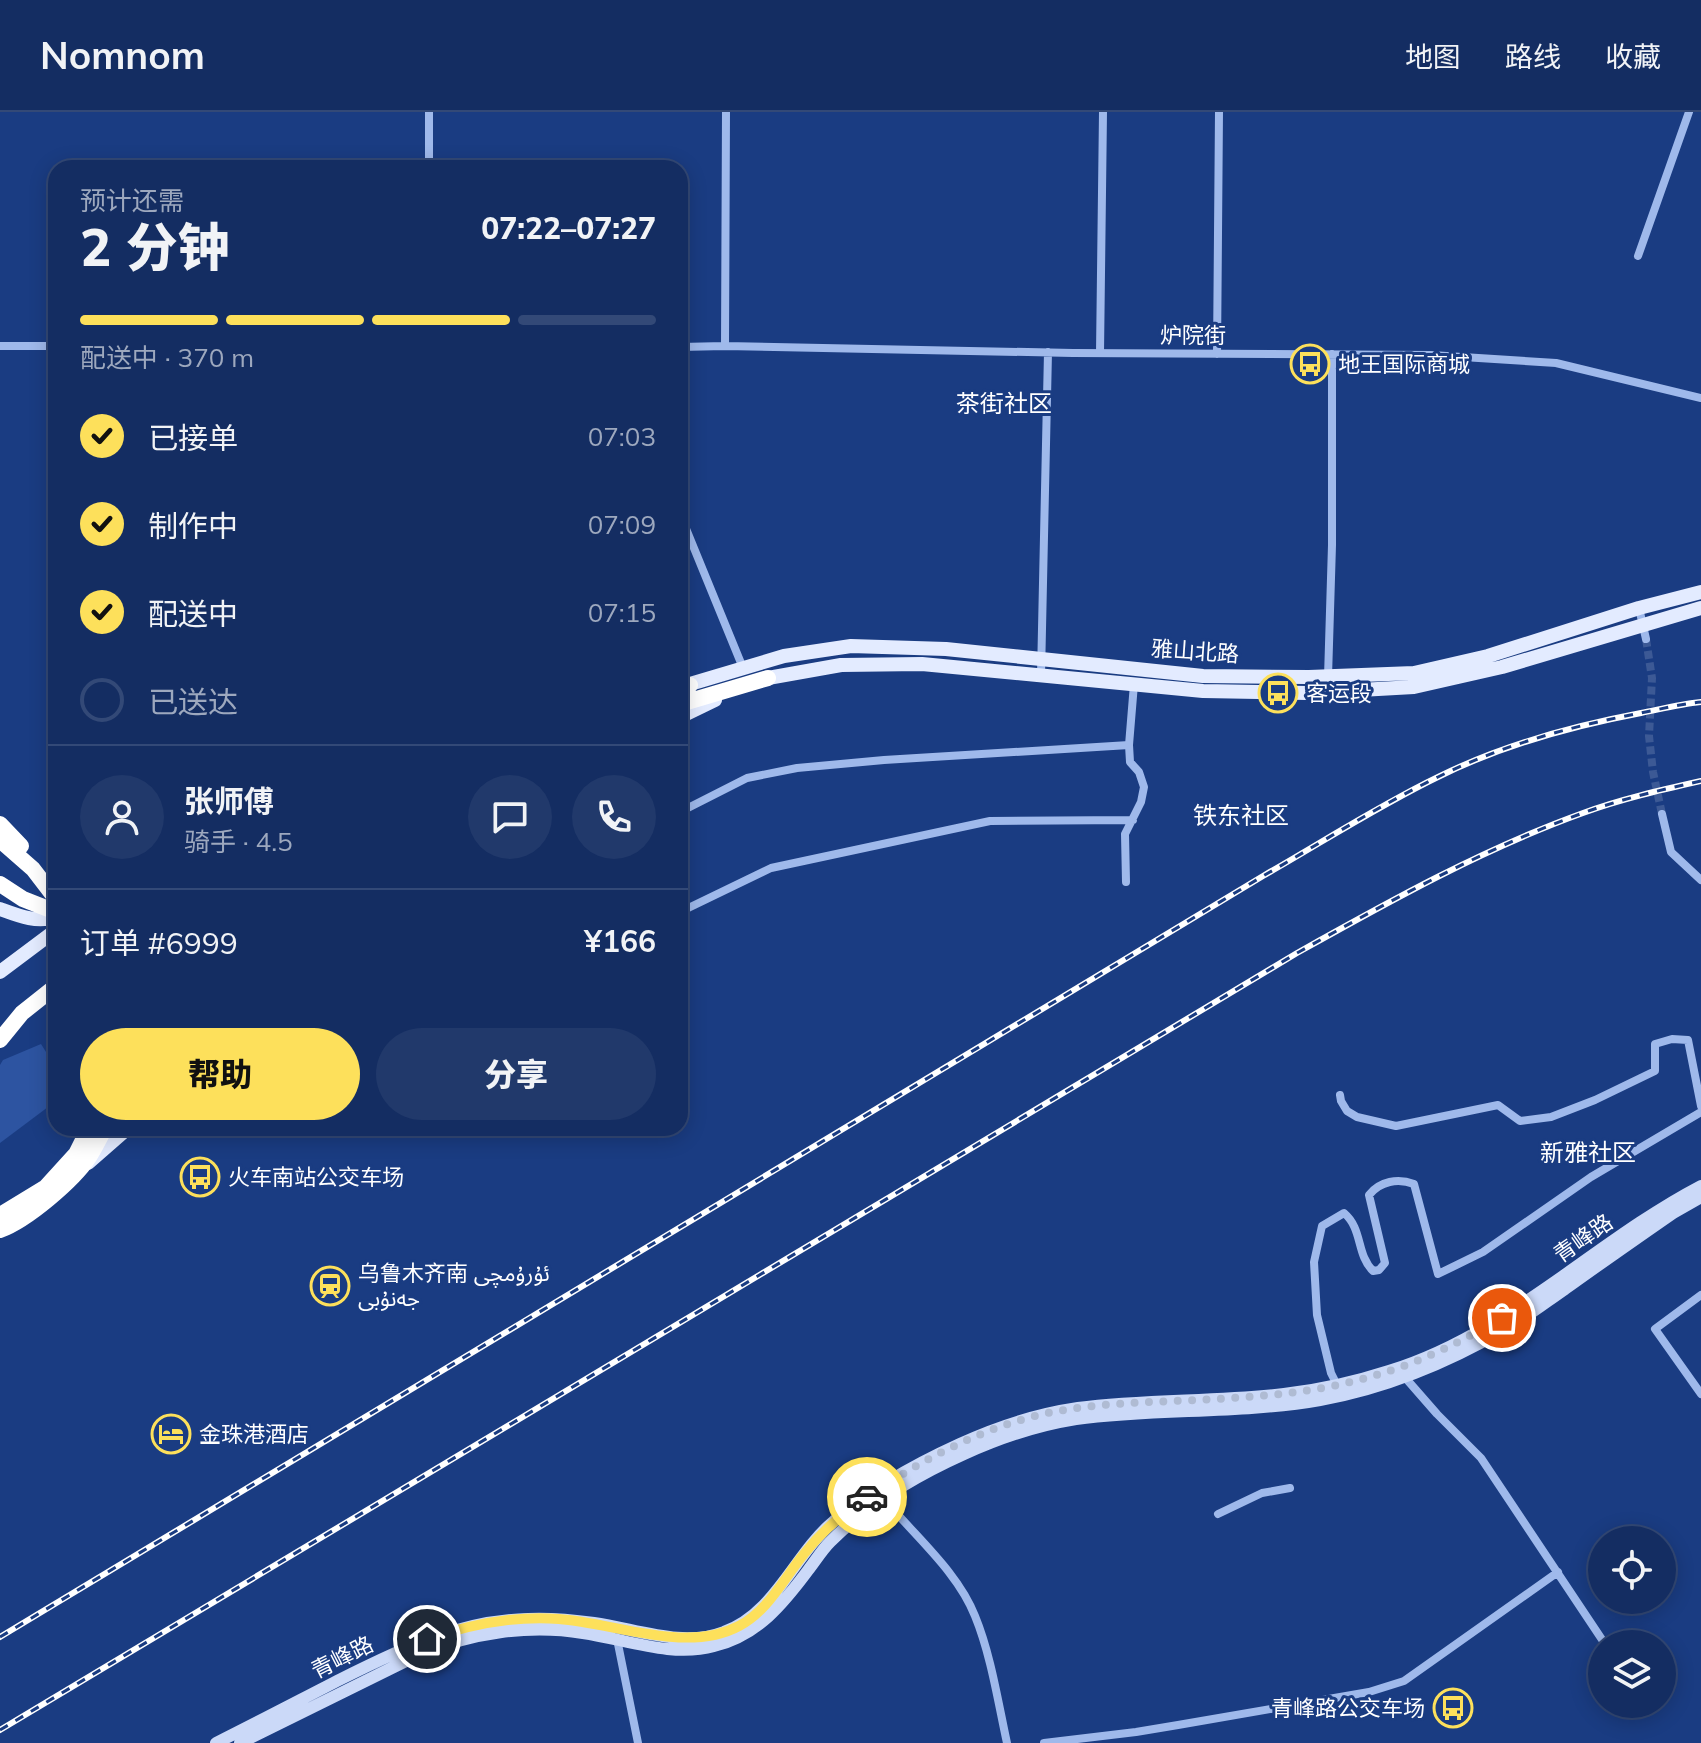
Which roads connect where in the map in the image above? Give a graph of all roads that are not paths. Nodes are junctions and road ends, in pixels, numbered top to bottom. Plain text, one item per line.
1 (429, 112) edge
2 (726, 112) edge
3 (1103, 112) edge
4 (1219, 112) edge
5 (1689, 112) edge
6 (429, 160) edge
7 (1638, 256) dead end
8 (0, 346) edge
9 (48, 346) edge
10 (725, 346) junction
11 (688, 347) edge
12 (1048, 352) junction
13 (1100, 353) junction
14 (1217, 354) junction
15 (1332, 354) junction
16 (1701, 398) edge
17 (688, 534) edge
18 (1701, 592) edge
19 (1639, 608) junction
20 (1701, 608) edge
21 (1644, 632) junction
22 (1041, 658) junction
23 (743, 668) junction
24 (1041, 675) junction
25 (1328, 677) junction
26 (768, 678) junction
27 (1134, 684) junction
28 (688, 685) edge
29 (688, 702) edge
30 (688, 713) edge
31 (1129, 745) junction
32 (688, 808) edge
33 (1662, 814) tunnel mouth
34 (1133, 820) junction
35 (0, 824) edge
36 (0, 840) edge
37 (48, 874) edge
38 (1701, 880) edge
39 (1126, 882) dead end
40 (0, 884) edge
41 (48, 889) edge
42 (688, 908) edge
43 (0, 909) edge
44 (48, 911) edge
45 (48, 919) edge
46 (48, 936) edge
47 (0, 972) edge
48 (48, 992) edge
49 (0, 1040) edge
50 (1340, 1095) dead end
51 (1701, 1109) edge
52 (85, 1136) edge
53 (100, 1136) edge
54 (119, 1136) edge
55 (1701, 1186) edge
56 (1701, 1197) edge
57 (0, 1215) edge
58 (0, 1228) edge
59 (1701, 1295) edge
60 (1401, 1372) junction
61 (1337, 1385) junction
62 (1701, 1394) edge
63 (1290, 1488) dead end
64 (868, 1502) junction
65 (1218, 1514) dead end
66 (1558, 1572) junction
67 (1596, 1630) edge
68 (617, 1639) junction
69 (216, 1743) edge
70 (240, 1743) edge
71 (638, 1743) edge
72 (1007, 1743) edge
73 (1044, 1743) edge

1 - 6 street
2 - 10 street
3 - 13 street
4 - 14 street
5 - 7 street
8 - 9 street
10 - 11 street, 炉院街
10 - 12 street, 炉院街
12 - 13 street, 炉院街
12 - 22 street
13 - 14 street, 炉院街
14 - 15 street, 炉院街
15 - 16 street, 炉院街
15 - 25 street
17 - 23 street
18 - 19 main road, 雅山北路
19 - 21 street
19 - 25 main road, 雅山北路
20 - 21 main road, 雅山北路
21 - 27 main road, 雅山北路
22 - 23 main road, 雅山北路
22 - 24 street
22 - 25 main road, 雅山北路
23 - 28 main road, 雅山北路
24 - 26 main road, 雅山北路
24 - 27 main road, 雅山北路
26 - 29 highway, 雅山北路
26 - 30 main road, 雅山北路
27 - 31 street
31 - 32 street
31 - 34 street
33 - 38 street
34 - 39 street
34 - 42 street
35 - 37 highway
36 - 41 highway
40 - 44 highway
43 - 45 main road
46 - 47 main road
48 - 49 highway
50 - 51 street
51 - 61 street
52 - 57 highway
53 - 58 highway
54 - 58 main road
55 - 60 main road, 青峰路
56 - 60 main road, 青峰路
59 - 62 street
60 - 61 main road, 青峰路
60 - 64 main road, 青峰路
60 - 66 street
61 - 64 main road, 青峰路
63 - 65 street
64 - 68 main road, 青峰路
64 - 69 main road, 青峰路
64 - 72 street
66 - 67 street
66 - 73 street
68 - 70 main road, 青峰路
68 - 71 street

